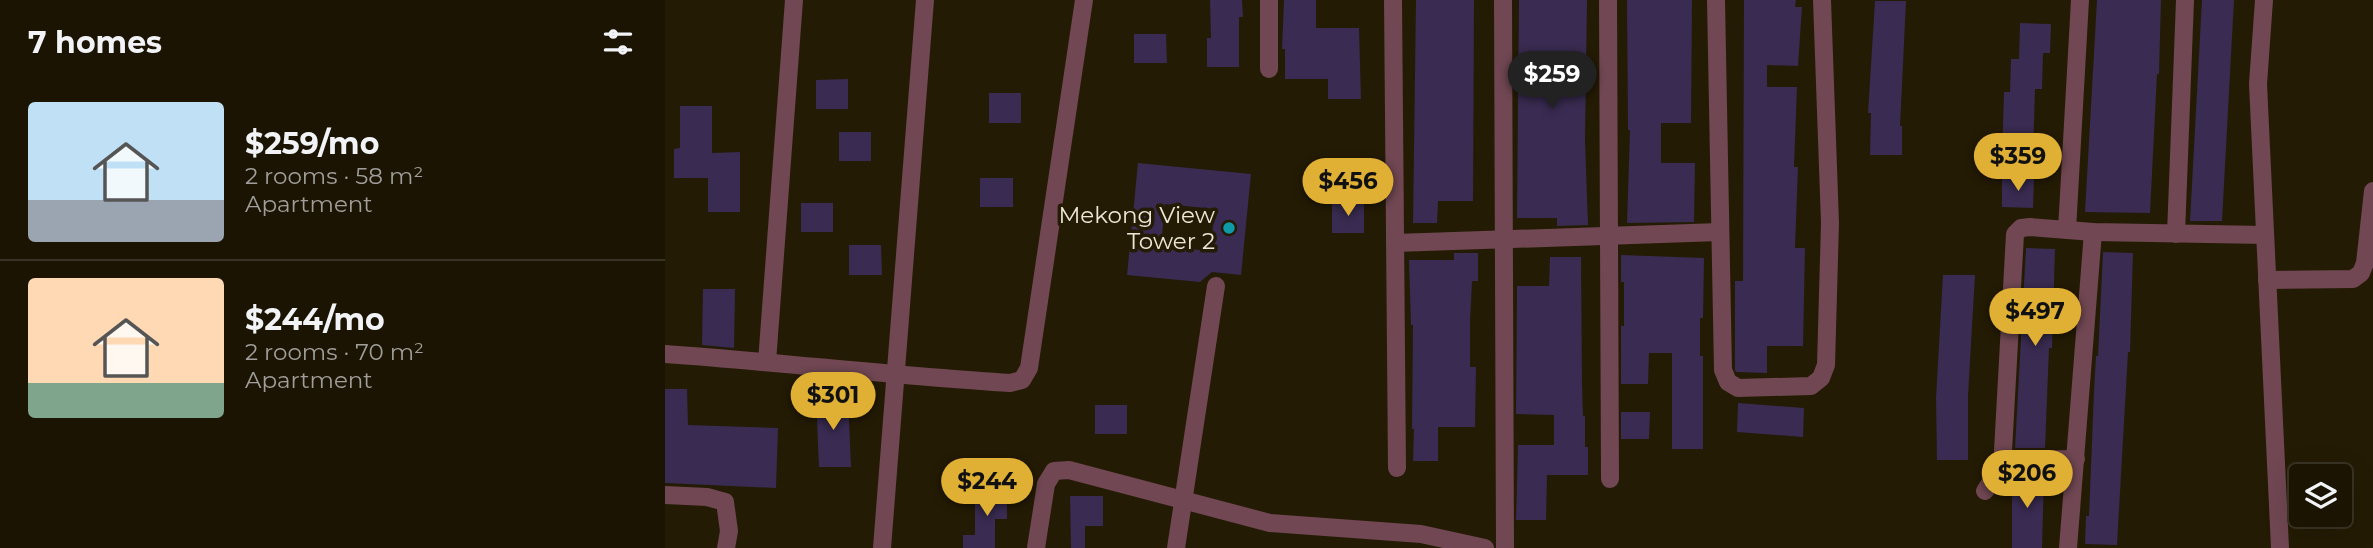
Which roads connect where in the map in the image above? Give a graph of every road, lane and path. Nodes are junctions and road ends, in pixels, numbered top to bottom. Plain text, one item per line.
1 (794, 0) edge
2 (925, 0) edge
3 (1084, 0) edge
4 (1269, 0) edge
5 (1392, 0) edge
6 (1503, 0) edge
7 (1608, 0) edge
8 (1716, 0) edge
9 (1822, 0) edge
10 (2080, 0) edge
11 (2185, 0) edge
12 (2264, 0) edge
13 (1269, 69) dead end
14 (2373, 191) edge
15 (2067, 230) junction
16 (1720, 232) junction
17 (2093, 232) junction
18 (2176, 234) junction
19 (2265, 235) junction
20 (1609, 236) junction
21 (1503, 239) junction
22 (1395, 243) junction
23 (2267, 280) junction
24 (1216, 286) dead end
25 (665, 354) edge
26 (767, 362) junction
27 (894, 376) junction
28 (2006, 458) junction
29 (2076, 459) junction
30 (1397, 468) dead end
31 (1610, 479) dead end
32 (1985, 491) dead end
33 (665, 495) edge
34 (1184, 501) junction
35 (726, 548) edge
36 (882, 548) edge
37 (1036, 548) edge
38 (1176, 548) edge
39 (1485, 548) edge
40 (1504, 548) edge
41 (2069, 548) edge
42 (2280, 548) edge

1 - 26 street
2 - 27 street
3 - 27 street
4 - 13 street
5 - 22 street
6 - 21 street
7 - 20 street
8 - 16 street
9 - 16 street
10 - 15 street
11 - 18 street
12 - 19 street
14 - 23 street
15 - 17 street
15 - 28 street
16 - 20 street
17 - 18 street
17 - 29 street
18 - 19 street
19 - 23 street
20 - 21 street
20 - 31 street
21 - 22 street
21 - 40 street
22 - 30 street
23 - 42 street
24 - 34 street
25 - 26 street
26 - 27 street
27 - 36 street
28 - 29 street
28 - 32 street
29 - 41 street
33 - 35 street
34 - 37 street
34 - 38 street
34 - 39 street

